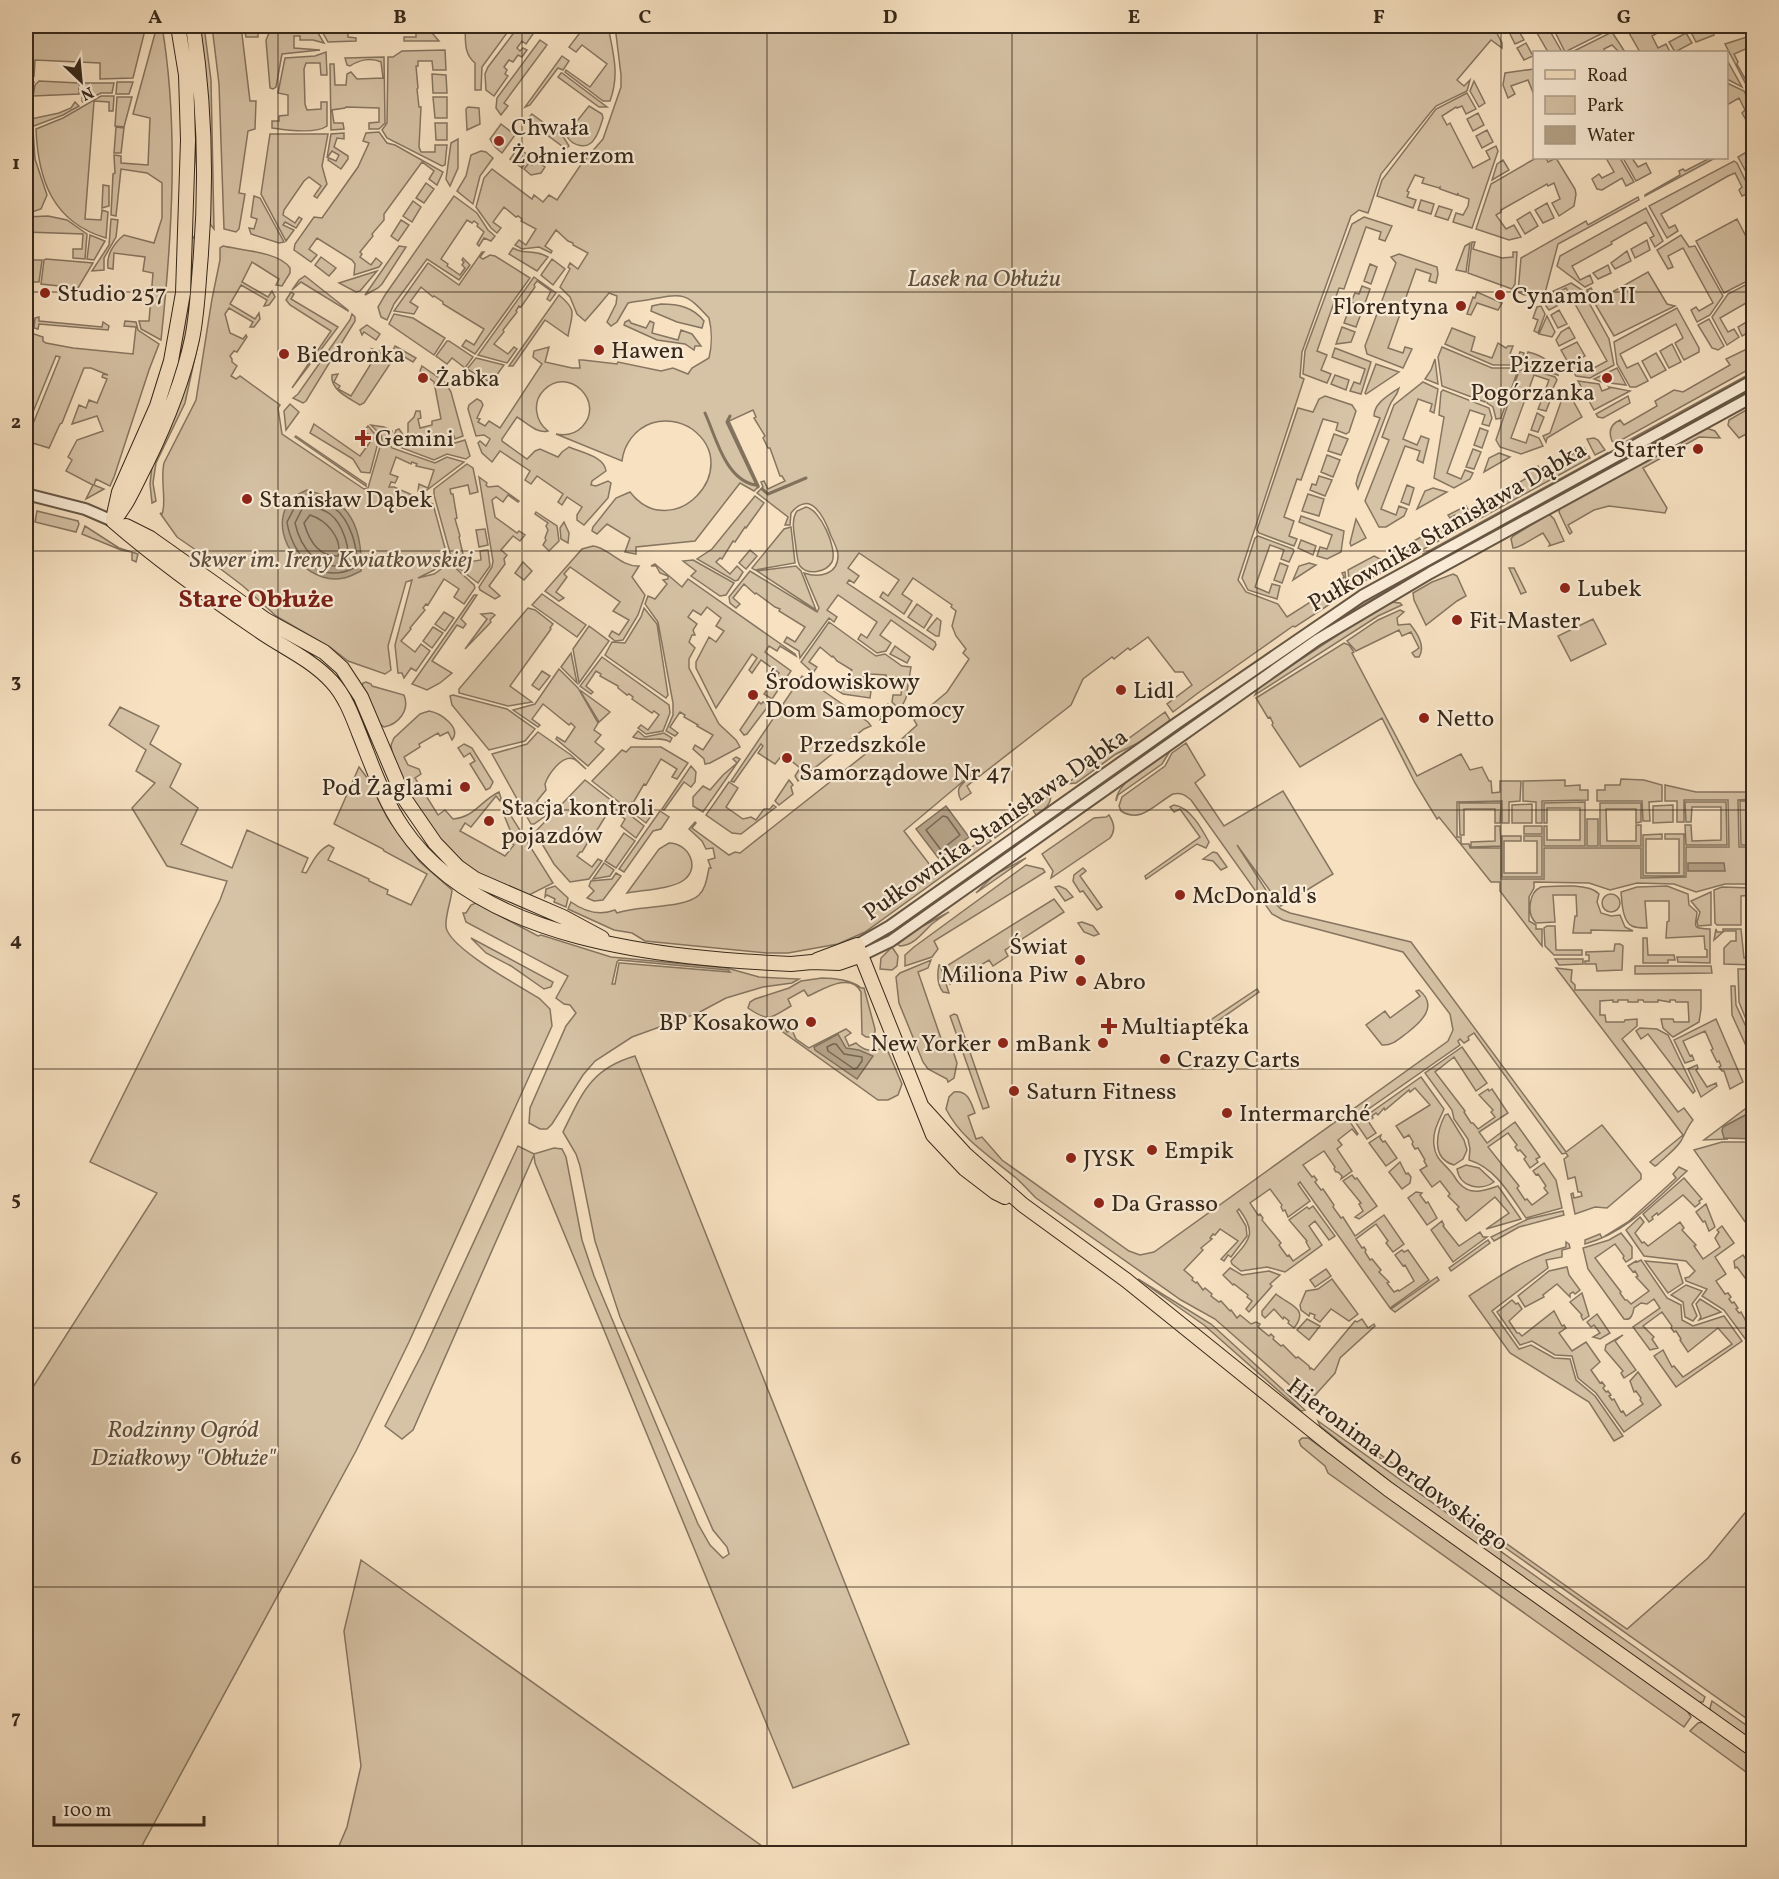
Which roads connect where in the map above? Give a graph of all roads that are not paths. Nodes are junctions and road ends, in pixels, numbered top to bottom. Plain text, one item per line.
1 (178, 26) edge
2 (193, 26) edge
3 (1754, 380) edge
4 (1754, 396) edge
5 (1616, 456) junction
6 (1622, 468) junction
7 (26, 494) edge
8 (113, 521) junction
9 (381, 740) junction
10 (366, 749) junction
11 (472, 885) junction
12 (860, 950) junction
13 (1754, 1750) edge

1 - 8 main road
2 - 8 main road
3 - 5 street, Pułkownika Stanisława Dąbka
4 - 6 street, Pułkownika Stanisława Dąbka
5 - 6 street
5 - 12 street, Pułkownika Stanisława Dąbka
6 - 12 street, Pułkownika Stanisława Dąbka
7 - 8 street, Pułkownika Stanisława Dąbka
8 - 9 main road, Pułkownika Stanisława Dąbka
8 - 10 main road, Pułkownika Stanisława Dąbka
9 - 10 main road
9 - 11 main road, Pułkownika Stanisława Dąbka
10 - 11 main road, Pułkownika Stanisława Dąbka
11 - 12 main road, Pułkownika Stanisława Dąbka
12 - 13 main road, Hieronima Derdowskiego

